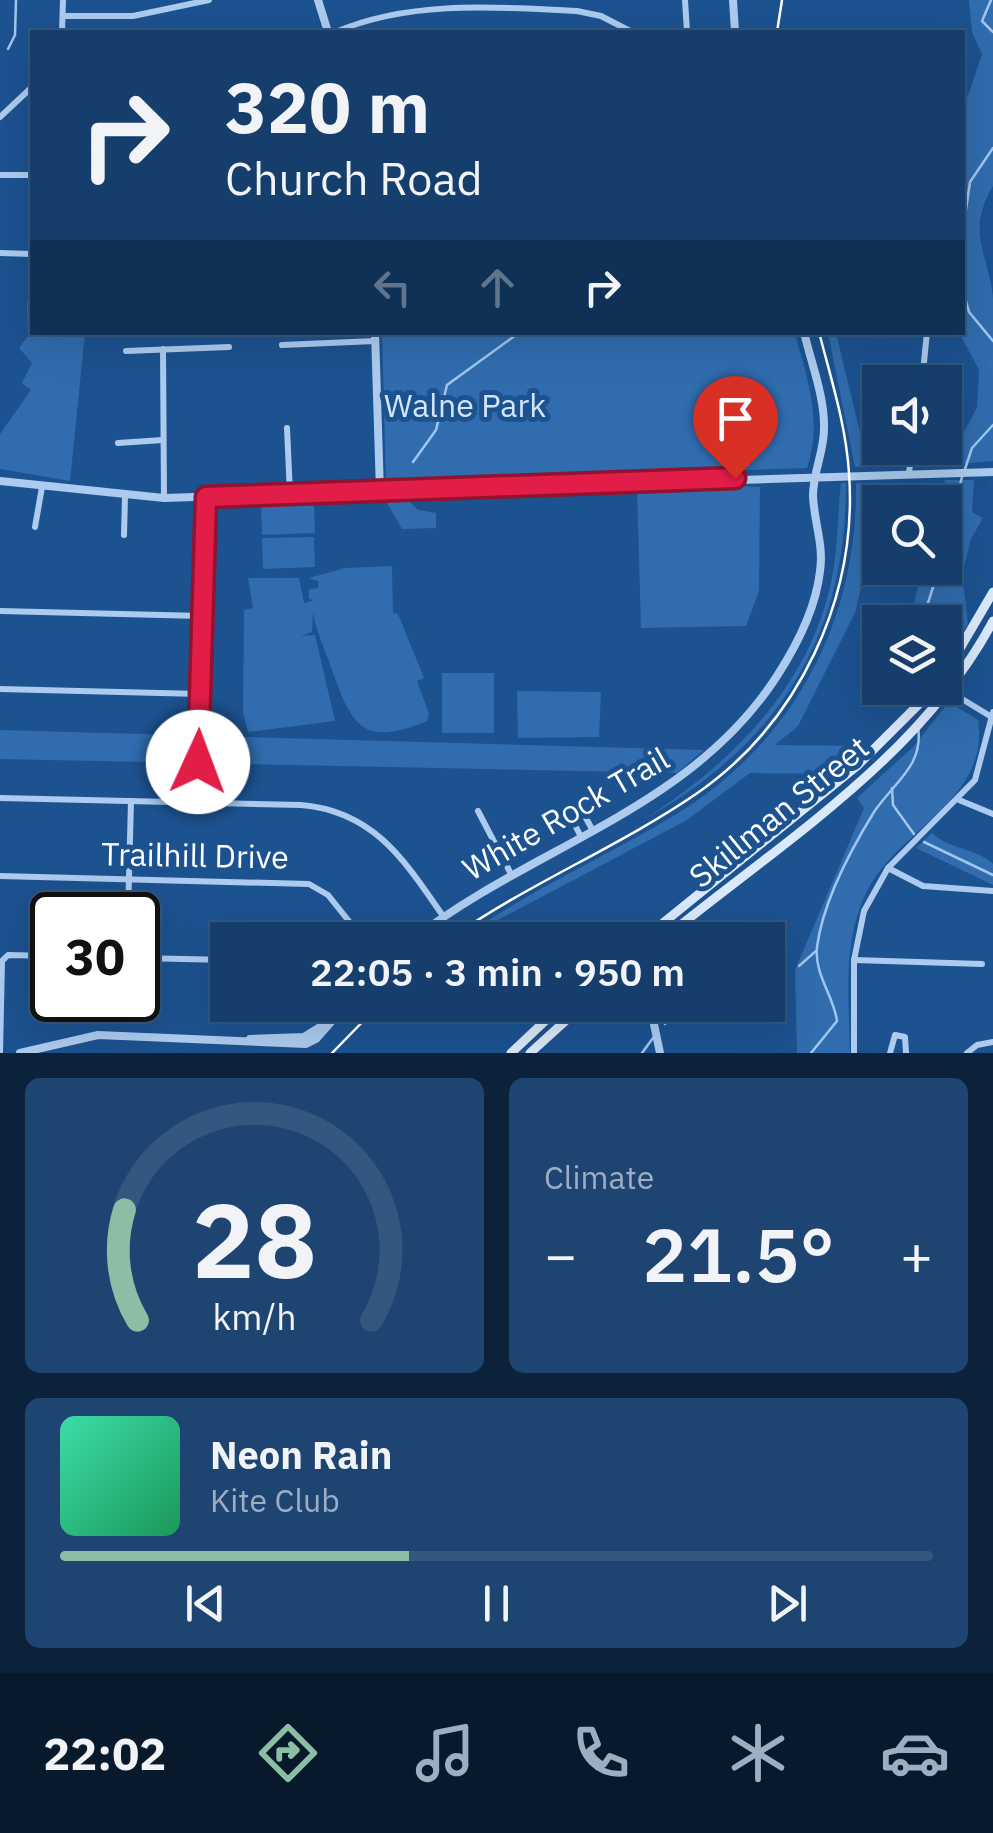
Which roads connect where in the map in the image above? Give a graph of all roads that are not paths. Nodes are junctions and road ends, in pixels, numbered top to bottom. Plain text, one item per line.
1 (63, 0) edge
2 (209, 0) edge
3 (318, 0) edge
4 (685, 0) edge
5 (734, 0) edge
6 (63, 16) junction
7 (62, 30) edge
8 (327, 30) edge
9 (341, 30) edge
10 (628, 30) edge
11 (686, 30) edge
12 (736, 30) edge
13 (30, 88) edge
14 (0, 117) edge
15 (0, 174) edge
16 (30, 175) edge
17 (0, 254) edge
18 (30, 254) edge
19 (805, 335) edge
20 (927, 335) edge
21 (375, 337) edge
22 (282, 345) dead end
23 (229, 347) dead end
24 (163, 349) junction
25 (126, 350) dead end
26 (924, 365) edge
27 (287, 428) dead end
28 (163, 440) junction
29 (118, 442) dead end
30 (909, 465) edge
31 (993, 472) edge
32 (908, 473) junction
33 (813, 476) junction
34 (0, 481) edge
35 (42, 487) junction
36 (380, 492) junction
37 (290, 494) junction
38 (125, 496) junction
39 (206, 497) junction
40 (164, 498) junction
41 (35, 527) dead end
42 (124, 535) dead end
43 (993, 592) edge
44 (0, 611) edge
45 (202, 616) junction
46 (993, 621) edge
47 (962, 649) edge
48 (962, 669) edge
49 (0, 689) edge
50 (200, 694) junction
51 (962, 701) edge
52 (919, 705) edge
53 (935, 705) edge
54 (991, 714) edge
55 (0, 798) edge
56 (959, 800) junction
57 (130, 801) junction
58 (197, 802) junction
59 (806, 807) junction
60 (478, 811) dead end
61 (993, 814) edge
62 (814, 818) junction
63 (594, 831) junction
64 (581, 837) junction
65 (888, 868) junction
66 (511, 874) junction
67 (0, 876) edge
68 (129, 879) junction
69 (993, 891) edge
70 (129, 892) edge
71 (442, 916) junction
72 (350, 922) edge
73 (434, 922) edge
74 (664, 922) edge
75 (684, 922) edge
76 (30, 955) edge
77 (160, 958) edge
78 (210, 960) edge
79 (854, 960) junction
80 (982, 964) dead end
81 (329, 1022) edge
82 (544, 1022) edge
83 (565, 1022) edge
84 (654, 1022) edge
85 (993, 1042) edge
86 (0, 1053) edge
87 (20, 1053) edge
88 (511, 1053) edge
89 (530, 1053) edge
90 (660, 1053) edge
91 (854, 1053) edge
92 (890, 1053) edge
93 (906, 1053) edge
94 (967, 1053) edge

1 - 6 street
2 - 6 street
3 - 8 street
4 - 11 street
5 - 12 street
6 - 7 street
9 - 10 street
13 - 14 street
15 - 16 street
17 - 18 street
19 - 33 street, White Rock Trail
20 - 26 street
21 - 22 street
21 - 36 street
23 - 24 street
24 - 25 street
24 - 28 street
27 - 37 street
28 - 29 street
28 - 40 street
30 - 32 street
31 - 32 street
32 - 33 street
33 - 36 street
33 - 63 street, White Rock Trail
34 - 35 street
35 - 38 street
35 - 41 street
36 - 37 street
37 - 39 street
38 - 40 street
38 - 42 street
39 - 40 street
39 - 45 street
43 - 47 main road
44 - 45 street
45 - 50 street
46 - 48 main road, Skillman Street
49 - 50 street
50 - 58 street
51 - 54 street
52 - 59 main road, Skillman Street
53 - 62 main road, Skillman Street
54 - 56 street
55 - 57 street
56 - 61 street
56 - 65 street
57 - 58 street
57 - 68 street
58 - 71 street
59 - 62 main road
59 - 74 main road, Skillman Street
60 - 66 street
62 - 75 main road, Skillman Street
63 - 64 street, White Rock Trail
63 - 64 street
64 - 66 street, White Rock Trail
65 - 69 street
65 - 79 street
66 - 71 street, White Rock Trail
67 - 68 street, Trailhill Drive
68 - 70 street
68 - 72 street, Trailhill Drive
71 - 73 street, White Rock Trail
76 - 86 street
77 - 78 street
79 - 80 street
79 - 91 street
81 - 87 street
82 - 88 main road
83 - 89 main road
84 - 90 street
85 - 94 street
92 - 93 street

